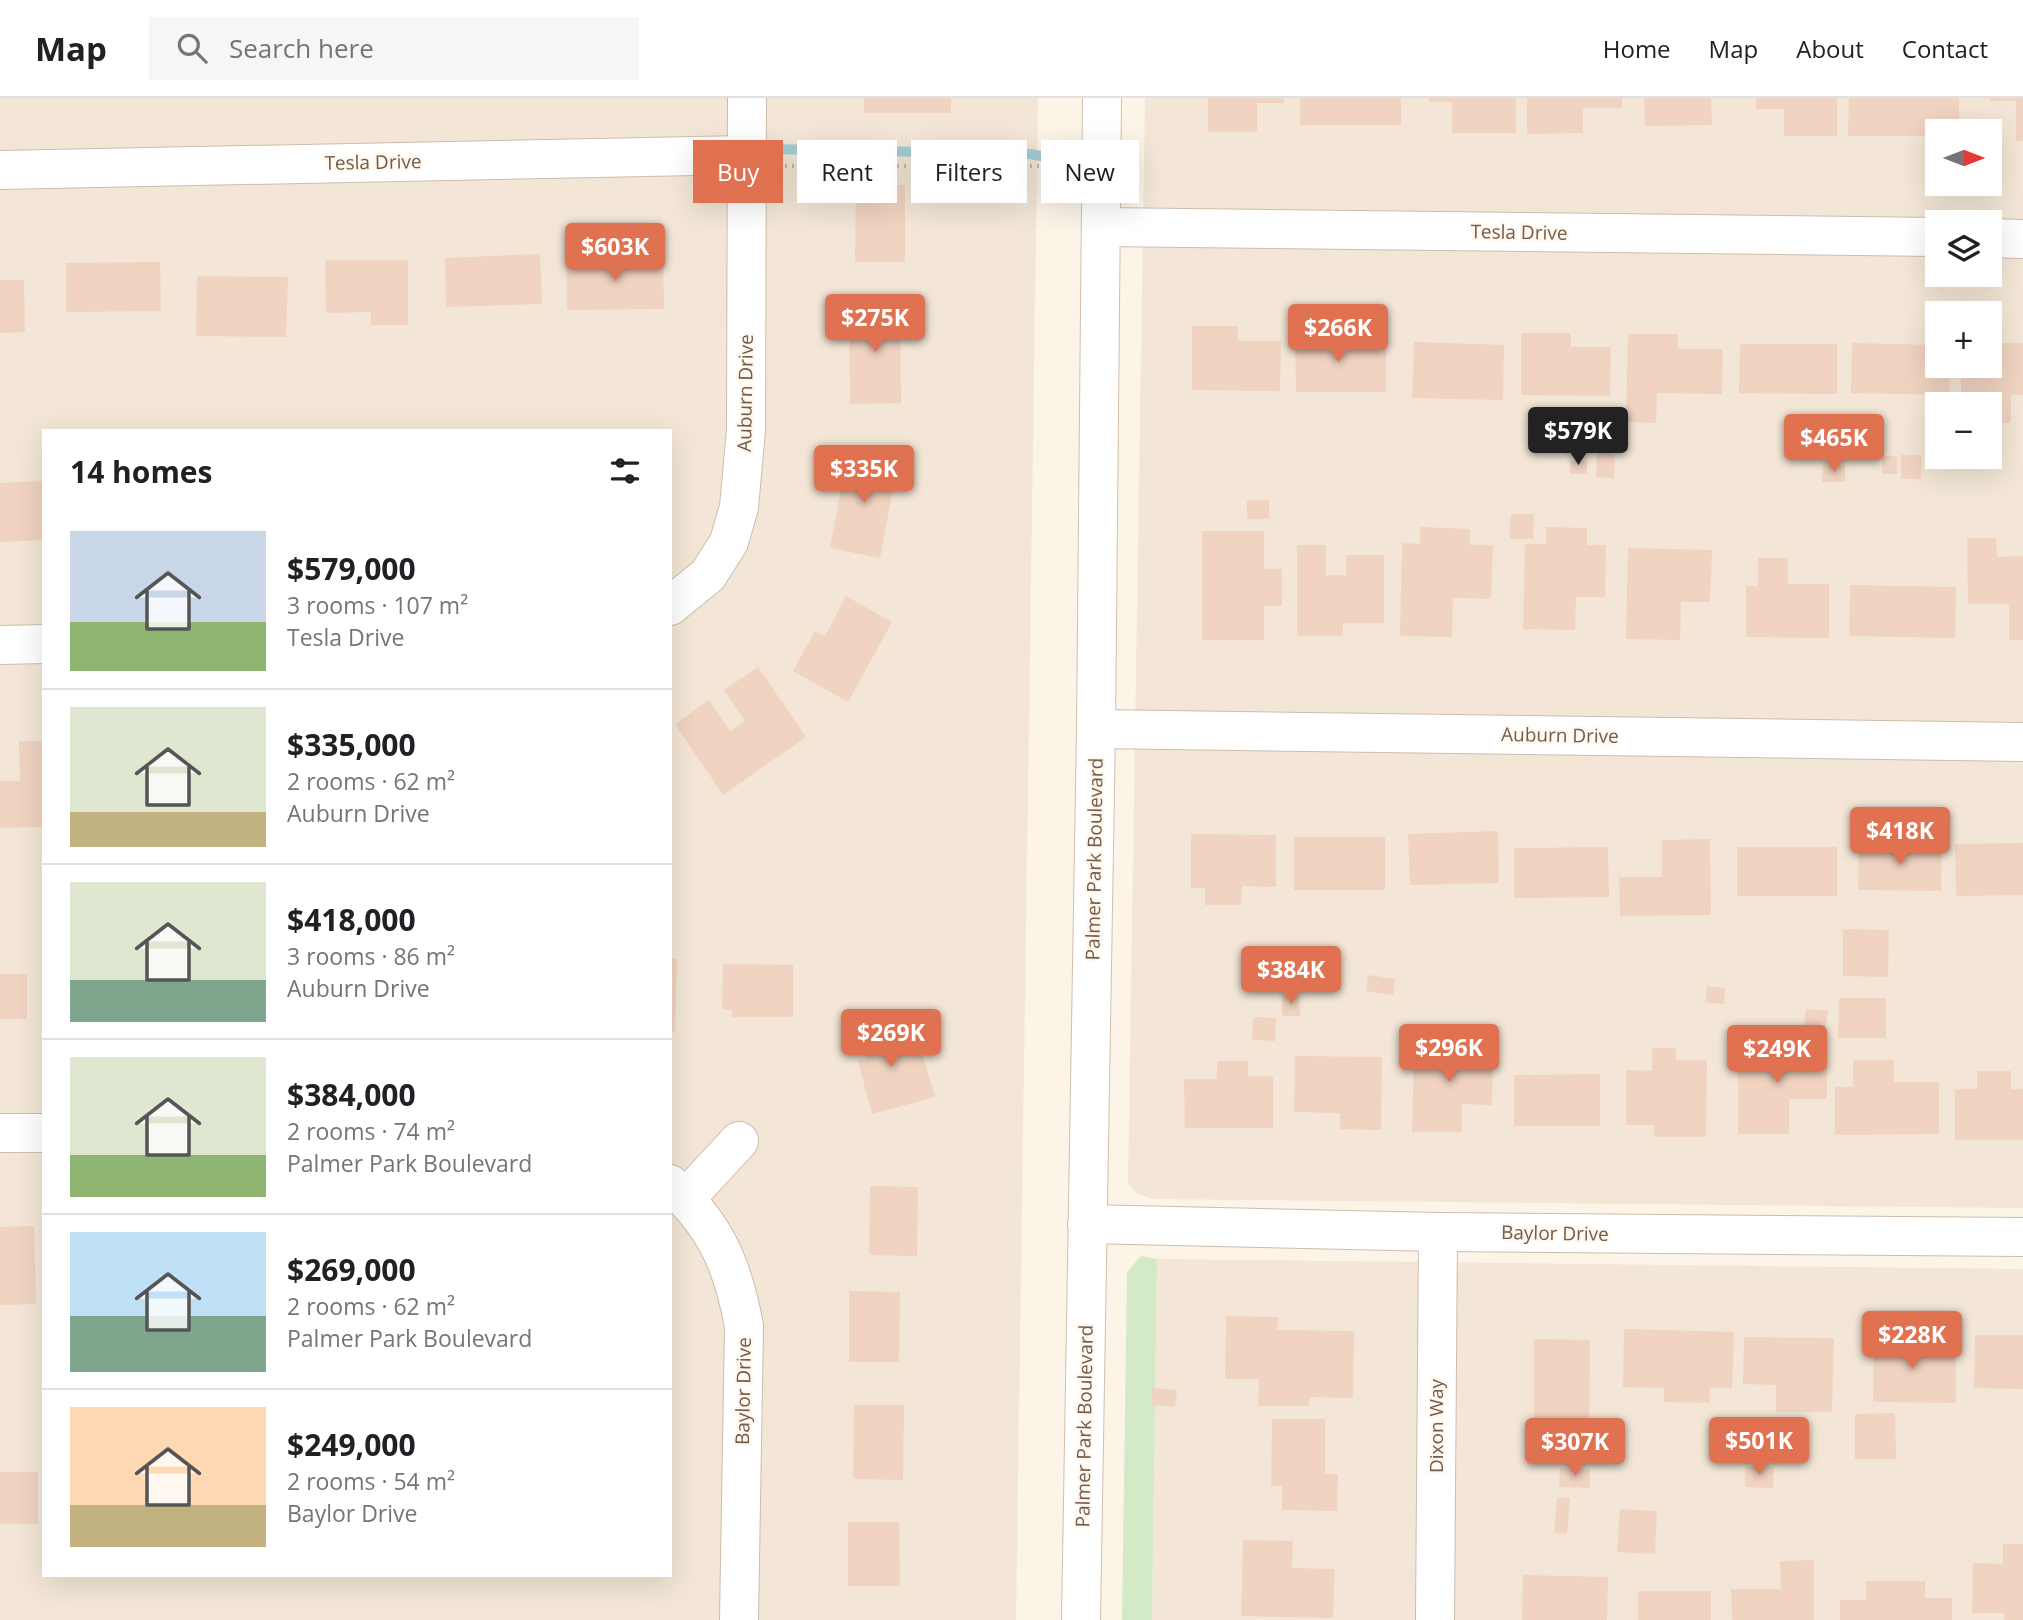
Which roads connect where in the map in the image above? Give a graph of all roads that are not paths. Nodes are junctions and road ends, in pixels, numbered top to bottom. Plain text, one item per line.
1 (747, 98) edge
2 (1102, 98) edge
3 (746, 140) edge
4 (693, 162) edge
5 (0, 170) edge
6 (746, 203) edge
7 (1101, 227) junction
8 (1925, 237) edge
9 (2002, 238) edge
10 (2023, 239) edge
11 (672, 604) edge
12 (42, 644) edge
13 (0, 645) edge
14 (1096, 729) junction
15 (2023, 742) edge
16 (0, 1133) edge
17 (42, 1133) edge
18 (739, 1141) dead end
19 (678, 1191) edge
20 (1087, 1224) junction
21 (1438, 1232) junction
22 (2023, 1237) edge
23 (739, 1620) edge
24 (1081, 1620) edge
25 (1435, 1620) edge

1 - 3 street, Auburn Drive
2 - 7 street, Palmer Park Boulevard
4 - 5 street, Tesla Drive
6 - 11 street, Auburn Drive
7 - 8 street, Tesla Drive
7 - 14 street, Palmer Park Boulevard
9 - 10 street
12 - 13 street
14 - 15 street, Auburn Drive
14 - 20 street, Palmer Park Boulevard
16 - 17 street
18 - 19 street
19 - 23 street, Baylor Drive
20 - 21 street, Baylor Drive
20 - 24 street, Palmer Park Boulevard
21 - 22 street, Baylor Drive
21 - 25 street, Dixon Way

